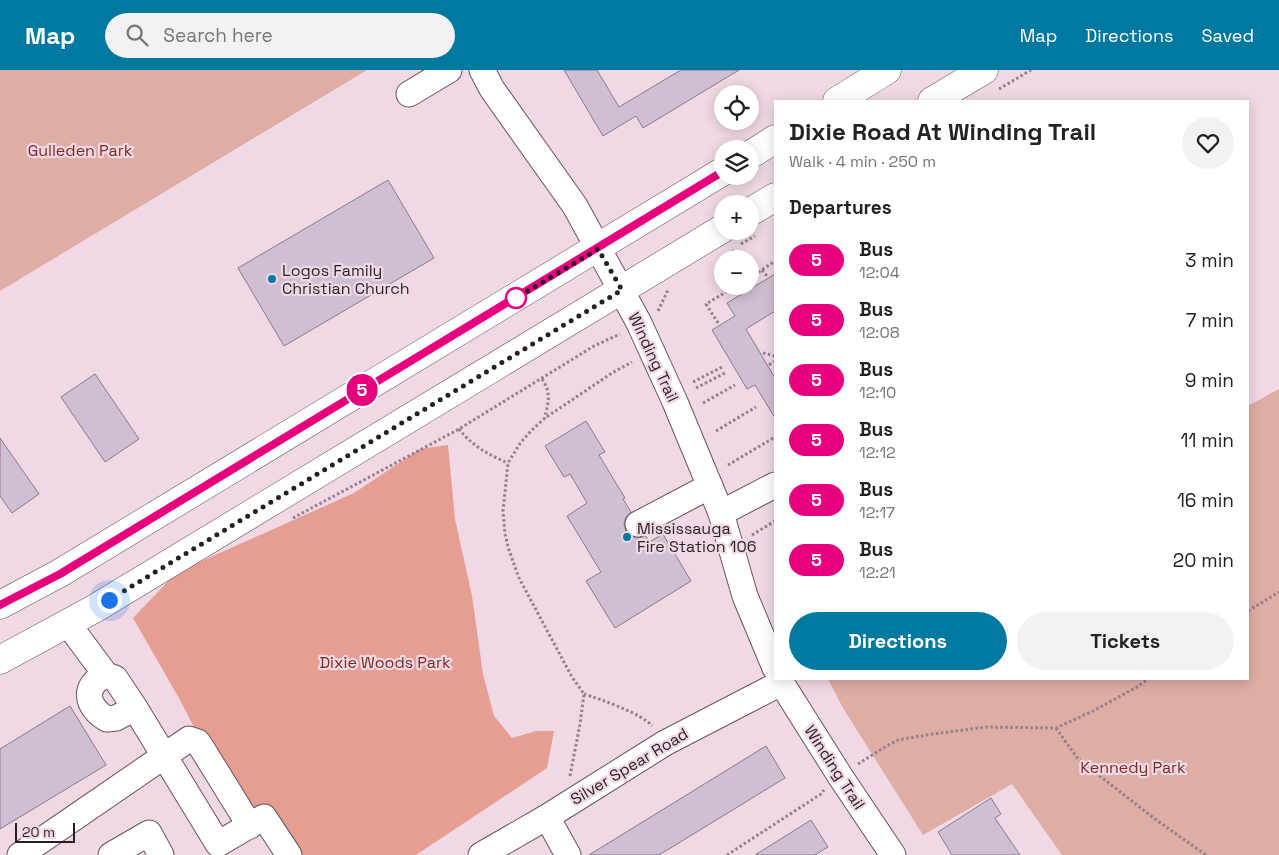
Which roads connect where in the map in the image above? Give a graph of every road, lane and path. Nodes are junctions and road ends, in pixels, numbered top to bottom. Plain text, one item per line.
1 (449, 70) edge
2 (482, 70) edge
3 (888, 70) edge
4 (1031, 70) edge
5 (989, 81) edge
6 (409, 94) dead end
7 (839, 100) edge
8 (935, 100) edge
9 (774, 140) edge
10 (759, 149) edge
11 (714, 177) edge
12 (774, 198) edge
13 (759, 207) edge
14 (725, 240) edge
15 (598, 249) junction
16 (774, 262) edge
17 (762, 270) junction
18 (759, 272) edge
19 (766, 276) dead end
20 (622, 290) junction
21 (721, 295) edge
22 (718, 323) dead end
23 (763, 354) dead end
24 (774, 356) edge
25 (633, 362) dead end
26 (774, 362) edge
27 (769, 364) dead end
28 (724, 366) dead end
29 (727, 372) dead end
30 (542, 378) dead end
31 (694, 382) dead end
32 (735, 386) dead end
33 (696, 388) dead end
34 (703, 403) dead end
35 (756, 408) dead end
36 (545, 418) junction
37 (458, 429) dead end
38 (716, 431) dead end
39 (774, 438) edge
40 (508, 463) junction
41 (728, 465) dead end
42 (774, 485) edge
43 (710, 486) junction
44 (721, 513) junction
45 (774, 522) edge
46 (638, 524) dead end
47 (752, 535) dead end
48 (1279, 592) edge
49 (0, 605) edge
50 (1249, 610) edge
51 (68, 624) junction
52 (0, 660) edge
53 (774, 666) edge
54 (106, 675) junction
55 (774, 678) edge
56 (781, 680) edge
57 (1147, 680) edge
58 (584, 694) junction
59 (134, 708) junction
60 (1056, 728) junction
61 (665, 742) junction
62 (165, 756) junction
63 (852, 768) dead end
64 (826, 786) dead end
65 (579, 796) junction
66 (547, 816) junction
67 (250, 826) junction
68 (20, 855) edge
69 (111, 855) edge
70 (161, 855) edge
71 (289, 855) edge
72 (481, 855) edge
73 (568, 855) edge
74 (727, 855) edge
75 (893, 855) edge
76 (1206, 855) edge

1 - 6 street
2 - 15 street, Winding Trail
3 - 7 main road
4 - 5 path
5 - 8 main road
9 - 10 main road
11 - 15 main road
12 - 13 main road
14 - 20 main road
15 - 20 street, Winding Trail
15 - 49 main road
16 - 17 path
17 - 18 path
17 - 19 path
20 - 43 street, Winding Trail
20 - 51 main road
21 - 22 path
23 - 24 path
25 - 36 path
26 - 27 path
28 - 31 path
29 - 33 path
30 - 36 path
32 - 34 path
35 - 38 path
36 - 40 path
37 - 40 path
39 - 41 path
40 - 58 path
42 - 44 street
43 - 44 street, Winding Trail
43 - 46 street
44 - 53 street, Winding Trail
45 - 47 path
48 - 50 path
51 - 52 main road
51 - 54 street
54 - 59 street
54 - 59 street
55 - 61 street, Silver Spear Road
56 - 75 street, Winding Trail
57 - 60 path
58 - 61 path
58 - 65 path
59 - 62 street
60 - 63 path
60 - 76 path
61 - 65 street, Silver Spear Road
62 - 67 street
62 - 67 street
62 - 68 street
64 - 74 path
65 - 66 street, Silver Spear Road
66 - 72 street, Silver Spear Road
66 - 73 street
67 - 71 street
69 - 70 street

